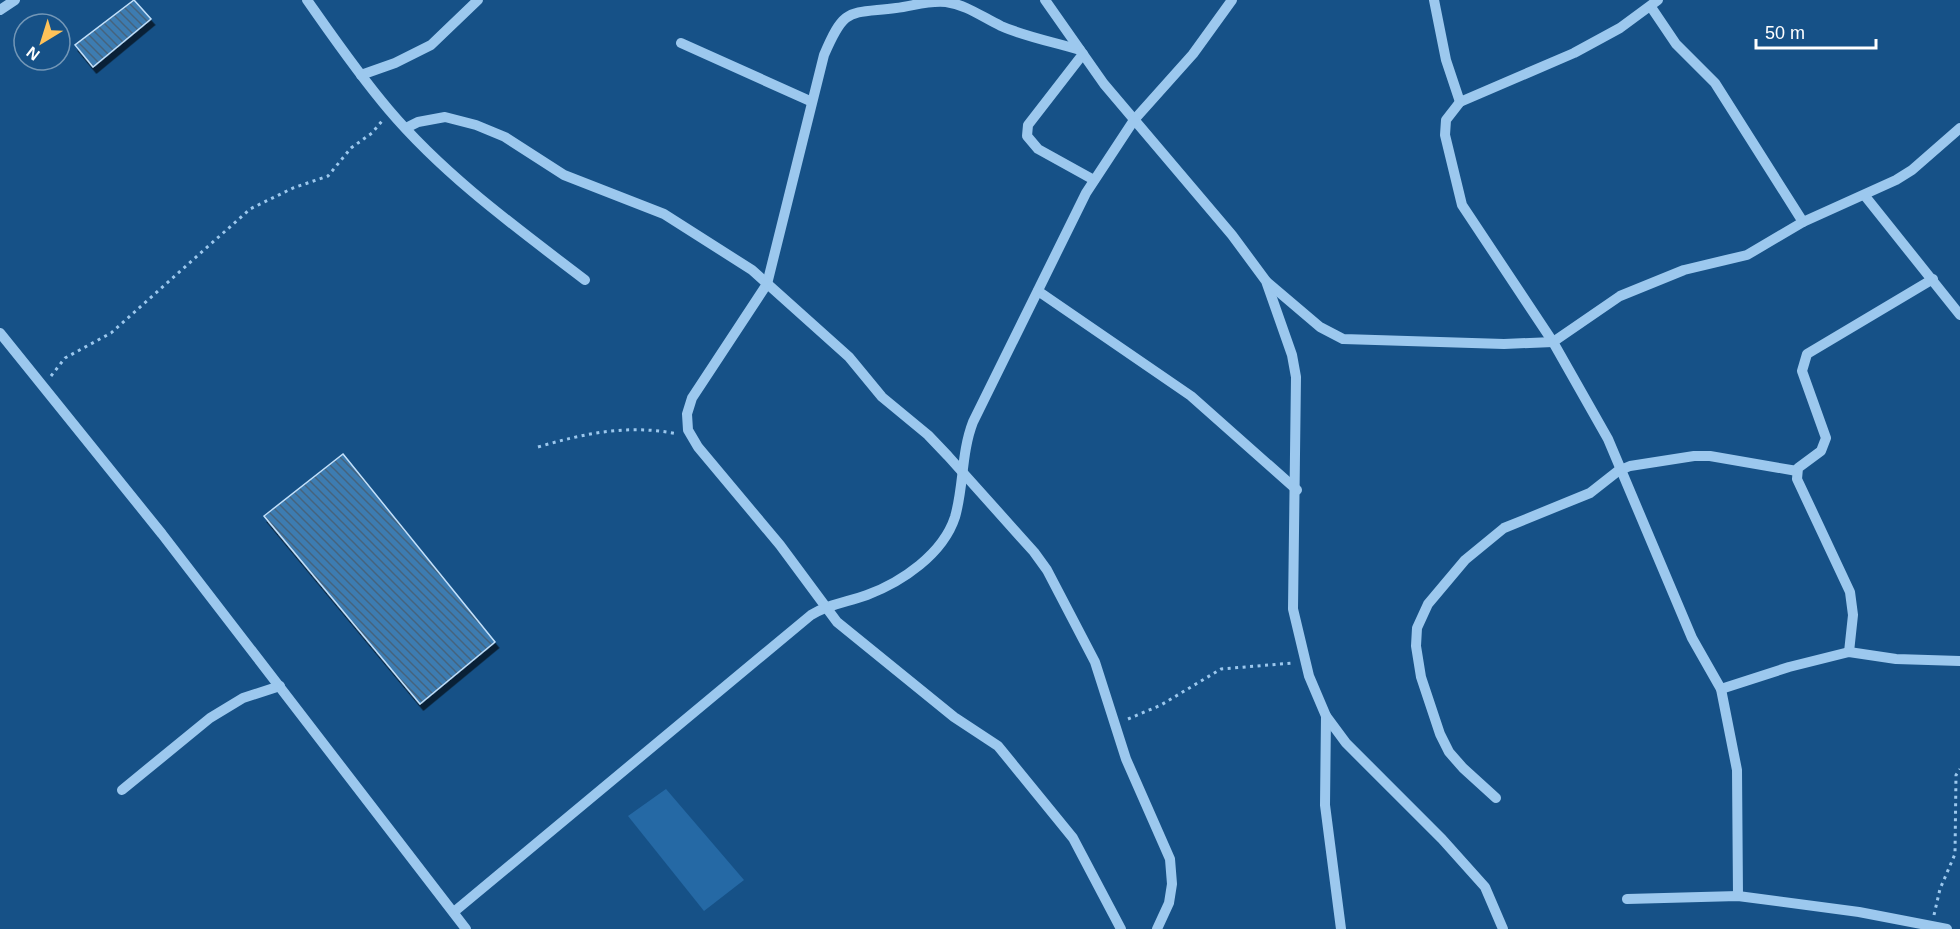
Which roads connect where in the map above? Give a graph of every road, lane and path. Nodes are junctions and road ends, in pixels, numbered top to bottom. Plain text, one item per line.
1 (15, 0) edge
2 (307, 0) edge
3 (478, 0) edge
4 (1045, 0) edge
5 (1233, 0) edge
6 (1434, 0) edge
7 (1655, 3) edge
8 (0, 10) edge
9 (681, 43) dead end
10 (1081, 52) junction
11 (361, 75) junction
12 (810, 101) junction
13 (1460, 102) junction
14 (388, 110) junction
15 (1134, 120) junction
16 (406, 128) junction
17 (1960, 128) edge
18 (1094, 180) junction
19 (1864, 196) junction
20 (1803, 222) junction
21 (1933, 279) junction
22 (585, 280) dead end
23 (1266, 281) junction
24 (767, 284) junction
25 (1038, 291) junction
26 (1960, 315) edge
27 (0, 333) edge
28 (1553, 342) junction
29 (47, 390) junction
30 (691, 438) junction
31 (538, 447) dead end
32 (1622, 469) junction
33 (1797, 471) junction
34 (962, 473) junction
35 (1297, 490) junction
36 (825, 607) junction
37 (1849, 652) junction
38 (1304, 660) junction
39 (1960, 662) edge
40 (280, 686) junction
41 (1721, 689) junction
42 (1326, 716) junction
43 (1114, 722) junction
44 (1960, 769) edge
45 (122, 790) dead end
46 (1496, 798) dead end
47 (1738, 896) junction
48 (1627, 898) dead end
49 (455, 911) junction
50 (1934, 926) junction
51 (460, 927) edge
52 (1122, 929) edge
53 (1157, 929) edge
54 (1341, 929) edge
55 (1503, 929) edge
56 (1947, 929) edge

1 - 8 street
2 - 11 street
3 - 11 street
4 - 10 street
5 - 15 street
6 - 13 street
7 - 13 street
7 - 20 street
9 - 12 street
10 - 12 street
10 - 15 street
10 - 18 street
11 - 14 street
12 - 24 street
13 - 28 street
14 - 16 street
14 - 29 path
15 - 18 street
15 - 23 street
16 - 22 street
16 - 24 street
17 - 19 street
18 - 25 street
19 - 20 street
19 - 21 street
20 - 28 street
21 - 26 street
21 - 33 street
23 - 28 street
23 - 35 street
24 - 30 street
24 - 34 street
25 - 34 street
25 - 35 street
27 - 29 street
28 - 32 street
29 - 40 street
30 - 31 path
30 - 36 street
32 - 33 street
32 - 41 street
32 - 46 street
33 - 37 street
34 - 36 street
34 - 43 street
35 - 38 street
36 - 49 street
36 - 52 street
37 - 39 street
37 - 41 street
38 - 42 street
38 - 43 path
40 - 45 street
40 - 49 street
41 - 47 street
42 - 54 street
42 - 55 street
43 - 53 street
44 - 50 path
47 - 48 street
47 - 50 street
49 - 51 street
50 - 56 street

